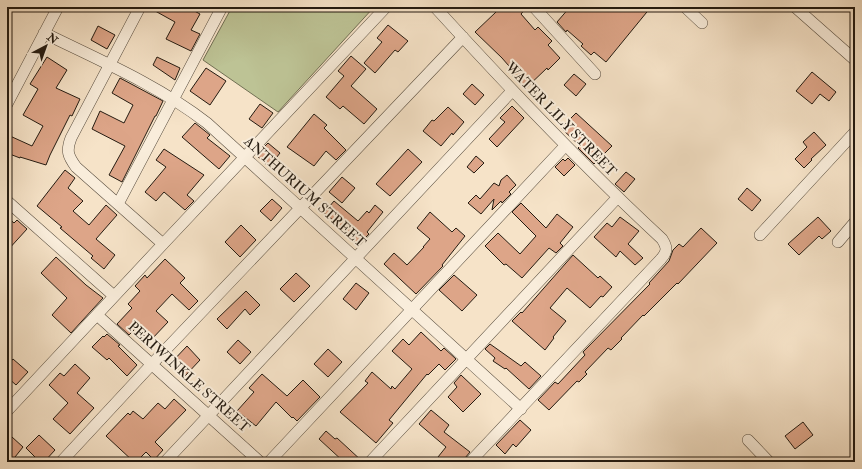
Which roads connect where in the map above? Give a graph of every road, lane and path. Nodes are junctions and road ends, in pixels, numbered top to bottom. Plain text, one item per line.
1 (58, 7) edge
2 (140, 7) edge
3 (222, 7) edge
4 (386, 7) edge
5 (435, 7) edge
6 (685, 7) edge
7 (795, 7) edge
8 (537, 8) edge
9 (702, 23) dead end
10 (44, 34) junction
11 (462, 37) junction
12 (855, 60) edge
13 (110, 65) junction
14 (595, 74) dead end
15 (512, 91) junction
16 (173, 100) junction
17 (7, 104) edge
18 (855, 132) edge
19 (565, 146) junction
20 (244, 158) junction
21 (617, 198) junction
22 (7, 201) edge
23 (118, 204) junction
24 (300, 208) junction
25 (855, 222) edge
26 (760, 235) dead end
27 (838, 242) dead end
28 (163, 244) junction
29 (356, 259) junction
30 (114, 296) junction
31 (411, 309) junction
32 (97, 315) junction
33 (466, 359) junction
34 (152, 364) junction
35 (521, 408) junction
36 (7, 411) edge
37 (208, 415) junction
38 (748, 440) dead end
39 (61, 462) edge
40 (165, 462) edge
41 (260, 462) edge
42 (269, 462) edge
43 (370, 462) edge
44 (470, 462) edge
45 (769, 462) edge

1 - 10 street
2 - 13 street
3 - 16 street
4 - 20 street
5 - 11 street, WATER LILY STREET
6 - 9 street
7 - 12 street
8 - 14 street
10 - 13 street, ANTHURIUM STREET
10 - 17 street
11 - 15 street, WATER LILY STREET
11 - 24 street
13 - 16 street, ANTHURIUM STREET
13 - 23 street
15 - 19 street, WATER LILY STREET
15 - 29 street
16 - 20 street, ANTHURIUM STREET
16 - 23 street
18 - 26 street
19 - 21 street, WATER LILY STREET
19 - 31 street
20 - 24 street, ANTHURIUM STREET
20 - 28 street
21 - 33 street
21 - 35 street, WATER LILY STREET
22 - 30 street
23 - 28 street
24 - 29 street, ANTHURIUM STREET
24 - 34 street
25 - 27 street
28 - 30 street
29 - 31 street, ANTHURIUM STREET
29 - 37 street
30 - 32 street
31 - 33 street, ANTHURIUM STREET
31 - 42 street
32 - 34 street, PERIWINKLE STREET
32 - 36 street
33 - 35 street, ANTHURIUM STREET
33 - 43 street
34 - 37 street, PERIWINKLE STREET
34 - 39 street
35 - 44 street
37 - 40 street
37 - 41 street, PERIWINKLE STREET
38 - 45 street

